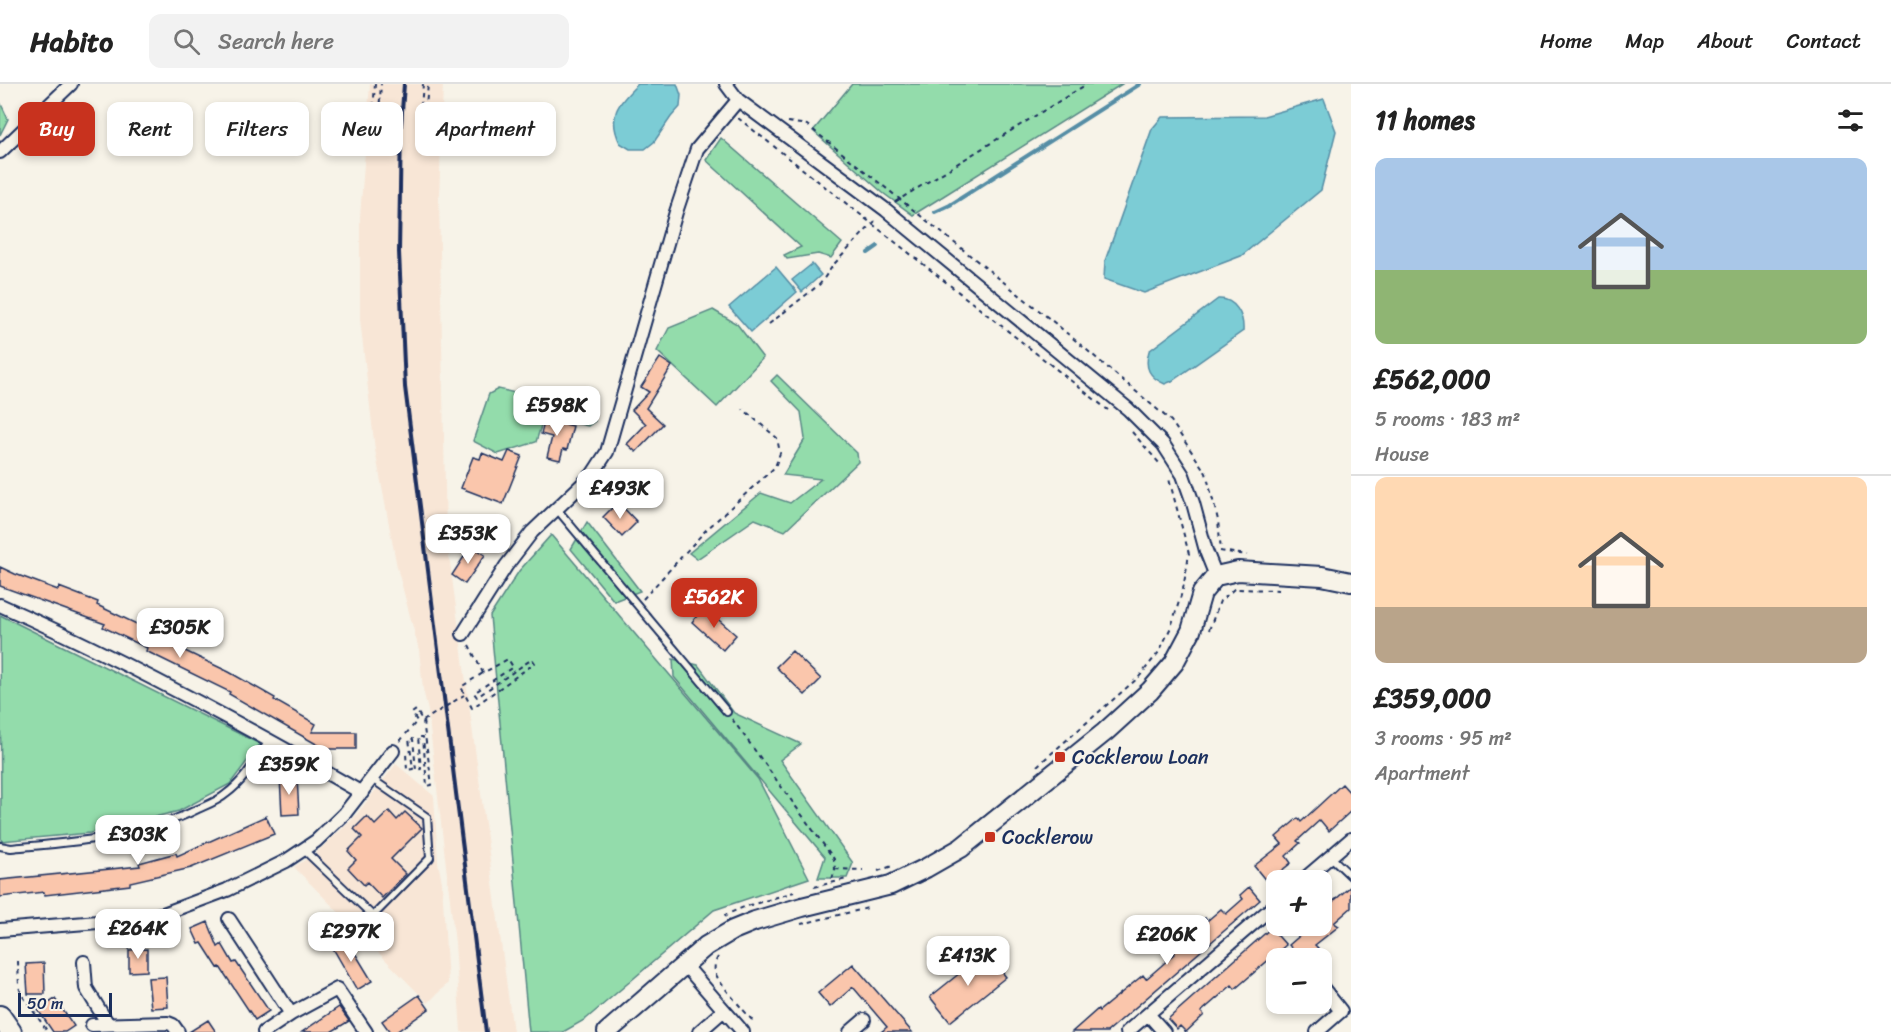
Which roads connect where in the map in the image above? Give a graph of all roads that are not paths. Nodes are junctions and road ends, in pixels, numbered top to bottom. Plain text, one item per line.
1 (71, 84) edge
2 (726, 84) edge
3 (738, 100) junction
4 (0, 152) edge
5 (556, 508) junction
6 (1216, 576) junction
7 (1351, 582) edge
8 (0, 605) edge
9 (463, 634) road end
10 (727, 712) road end
11 (269, 740) junction
12 (399, 751) road end
13 (372, 779) junction
14 (362, 793) junction
15 (1351, 839) edge
16 (0, 846) edge
17 (303, 849) junction
18 (1331, 856) junction
19 (1315, 870) edge
20 (1351, 876) edge
21 (1266, 912) edge
22 (229, 919) dead end
23 (0, 930) edge
24 (84, 962) dead end
25 (684, 964) junction
26 (1332, 1000) edge
27 (724, 1010) junction
28 (291, 1014) junction
29 (1148, 1014) junction
30 (0, 1016) edge
31 (864, 1020) dead end
32 (108, 1024) junction
33 (92, 1025) dead end
34 (742, 1031) edge
35 (11, 1032) edge
36 (178, 1032) edge
37 (264, 1032) edge
38 (366, 1032) edge
39 (607, 1032) edge
40 (699, 1032) edge
41 (850, 1032) edge
42 (1127, 1032) edge
43 (1164, 1032) edge
44 (1317, 1032) edge

1 - 4 street
2 - 3 street
3 - 5 street
3 - 6 street
5 - 9 street
5 - 10 lane
6 - 7 main road
6 - 25 main road
8 - 11 street
11 - 14 street
11 - 16 lane
12 - 13 street
13 - 14 street
13 - 17 lane
14 - 17 street
15 - 18 street
17 - 23 street
18 - 19 street
18 - 20 lane
21 - 29 street
22 - 28 street
24 - 32 street
25 - 27 street
25 - 39 main road
26 - 44 street
27 - 34 street
27 - 40 street
28 - 37 street
28 - 38 street
29 - 42 street
29 - 43 street
30 - 35 main road
31 - 41 street
32 - 33 street
32 - 36 street

